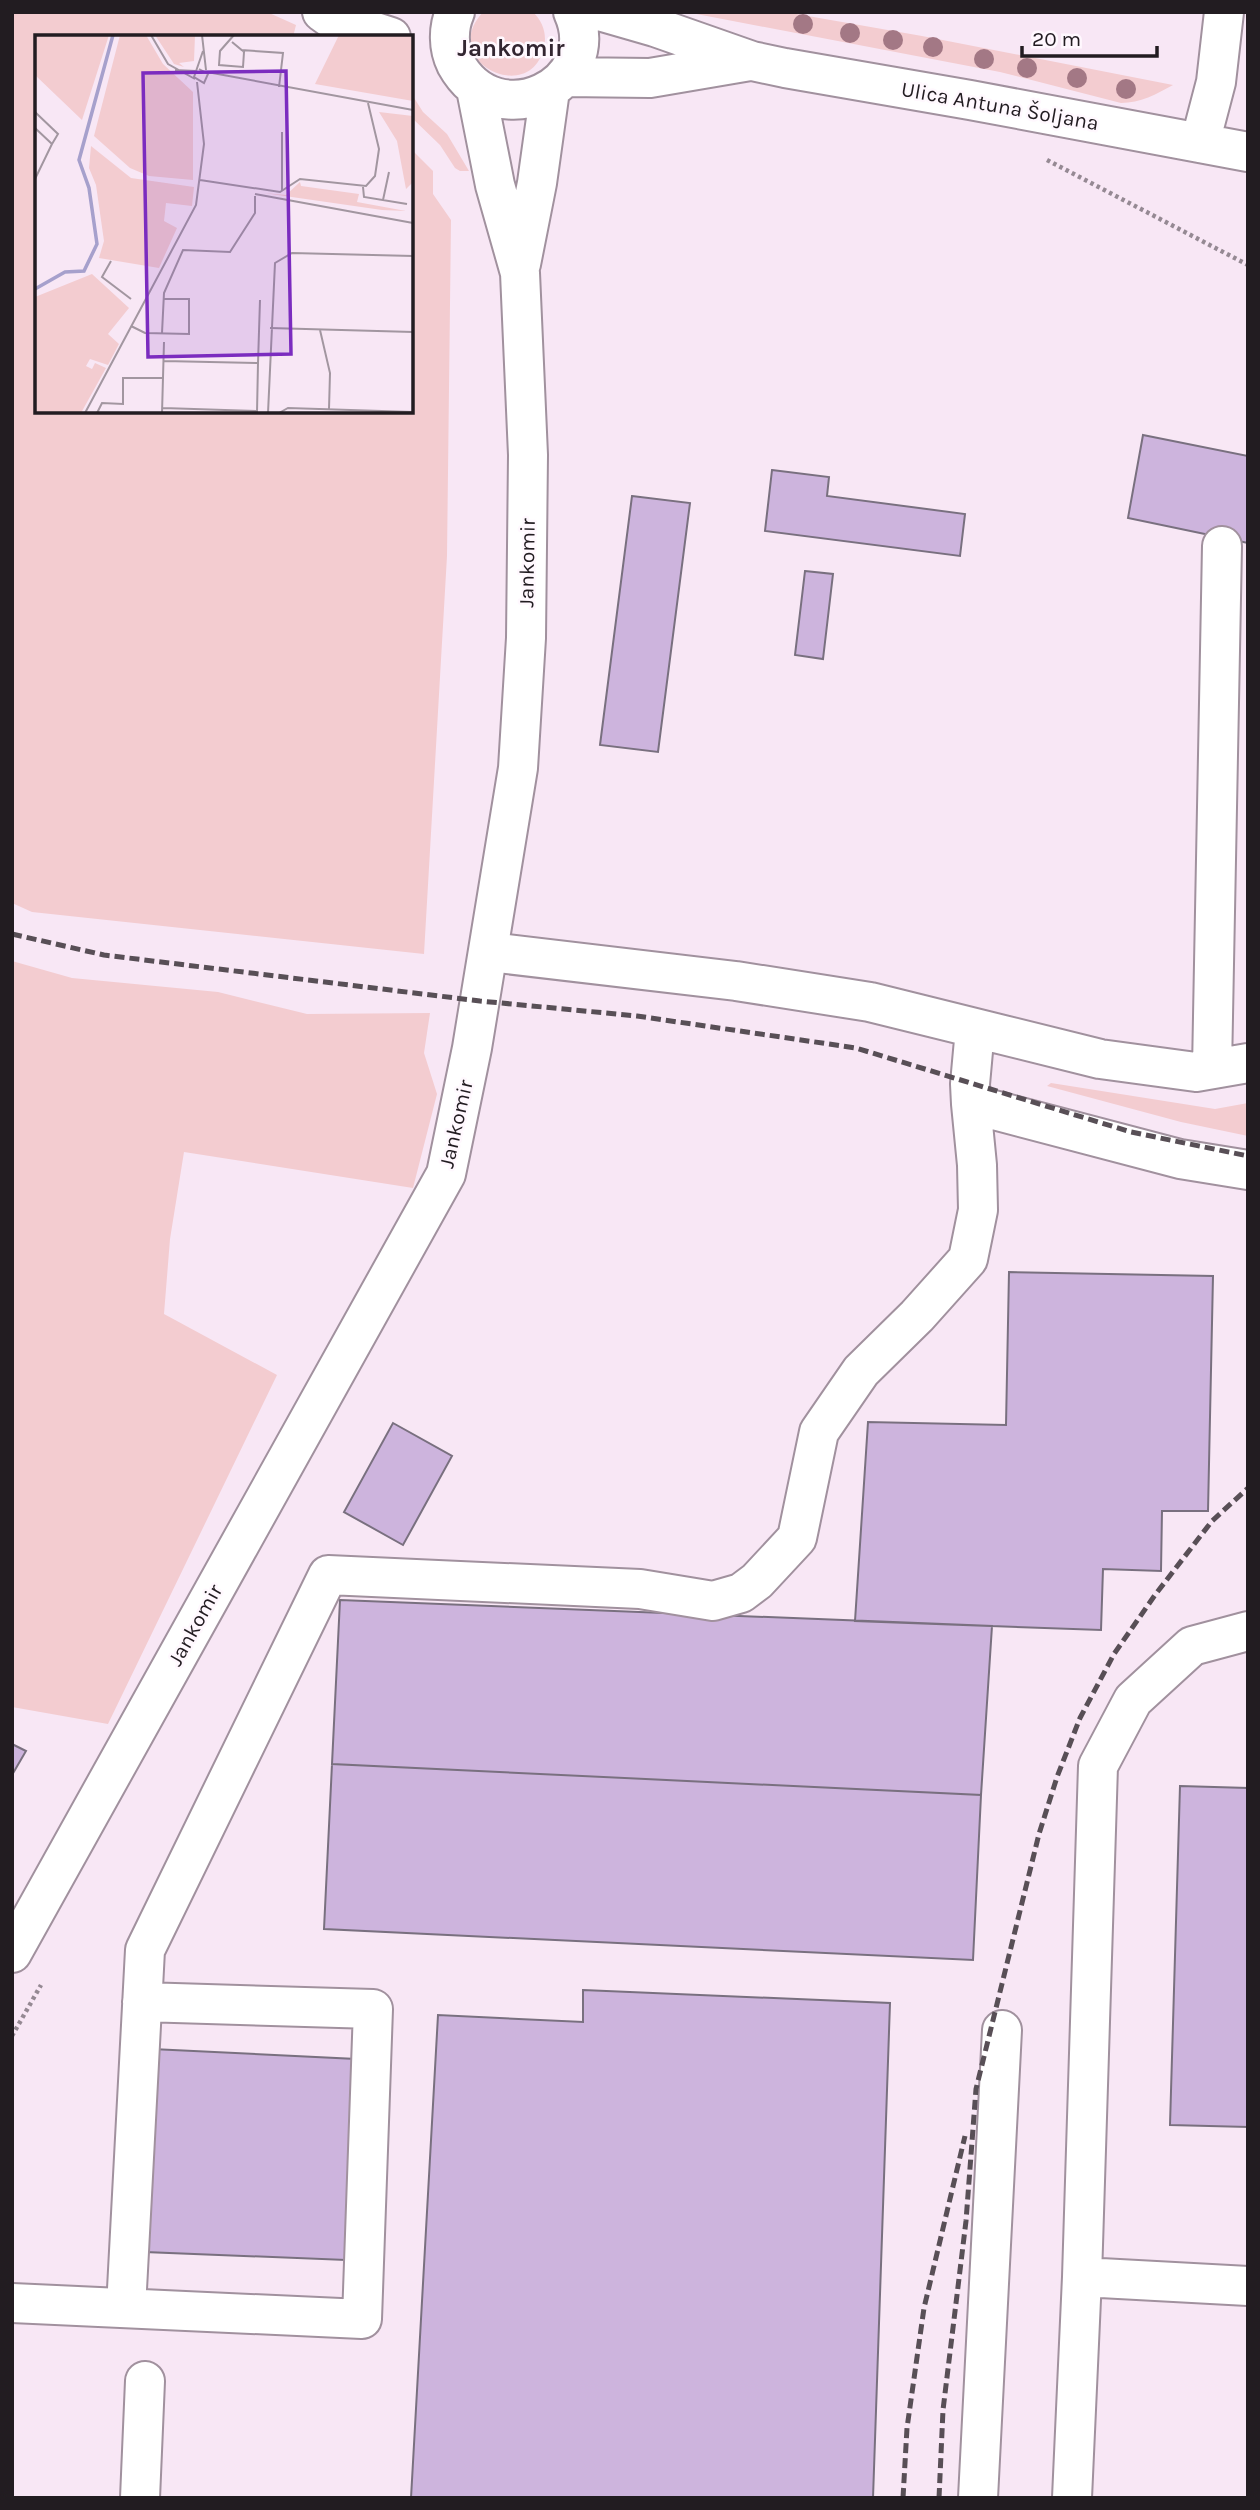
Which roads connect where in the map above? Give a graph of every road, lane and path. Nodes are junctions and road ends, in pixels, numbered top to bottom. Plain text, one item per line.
1 (322, 12) edge
2 (455, 12) edge
3 (573, 12) edge
4 (603, 12) edge
5 (1224, 12) edge
6 (385, 35) edge
7 (413, 45) edge
8 (453, 58) junction
9 (752, 61) junction
10 (557, 83) junction
11 (476, 89) junction
12 (1200, 143) junction
13 (1248, 152) edge
14 (1044, 158) dead end
15 (1248, 265) edge
16 (520, 272) junction
17 (1222, 546) dead end
18 (489, 952) junction
19 (975, 1029) junction
20 (1230, 1066) edge
21 (971, 1104) junction
22 (1248, 1170) edge
23 (1248, 1631) edge
24 (12, 1952) edge
25 (142, 2002) junction
26 (1002, 2030) dead end
27 (1082, 2277) junction
28 (1248, 2286) edge
29 (12, 2303) edge
30 (126, 2308) junction
31 (145, 2381) dead end
32 (140, 2498) edge
33 (978, 2498) edge
34 (1072, 2498) edge

1 - 6 street
2 - 8 street
3 - 10 street, Jankomir
4 - 9 street, Ulica Antuna Šoljana
5 - 12 street
7 - 8 street
8 - 11 street
9 - 10 street, Ulica Antuna Šoljana
9 - 12 street, Ulica Antuna Šoljana
10 - 11 street, Ulica Antuna Šoljana
10 - 16 street, Jankomir
11 - 16 street, Jankomir
12 - 13 street, Ulica Antuna Šoljana
14 - 15 path
16 - 18 street, Jankomir
17 - 20 street
18 - 19 street
18 - 24 street, Jankomir
19 - 20 street
19 - 21 street
21 - 22 street
21 - 25 street
23 - 27 street
25 - 30 street
25 - 30 street
26 - 33 street
27 - 28 street
27 - 34 street
29 - 30 street
31 - 32 street

